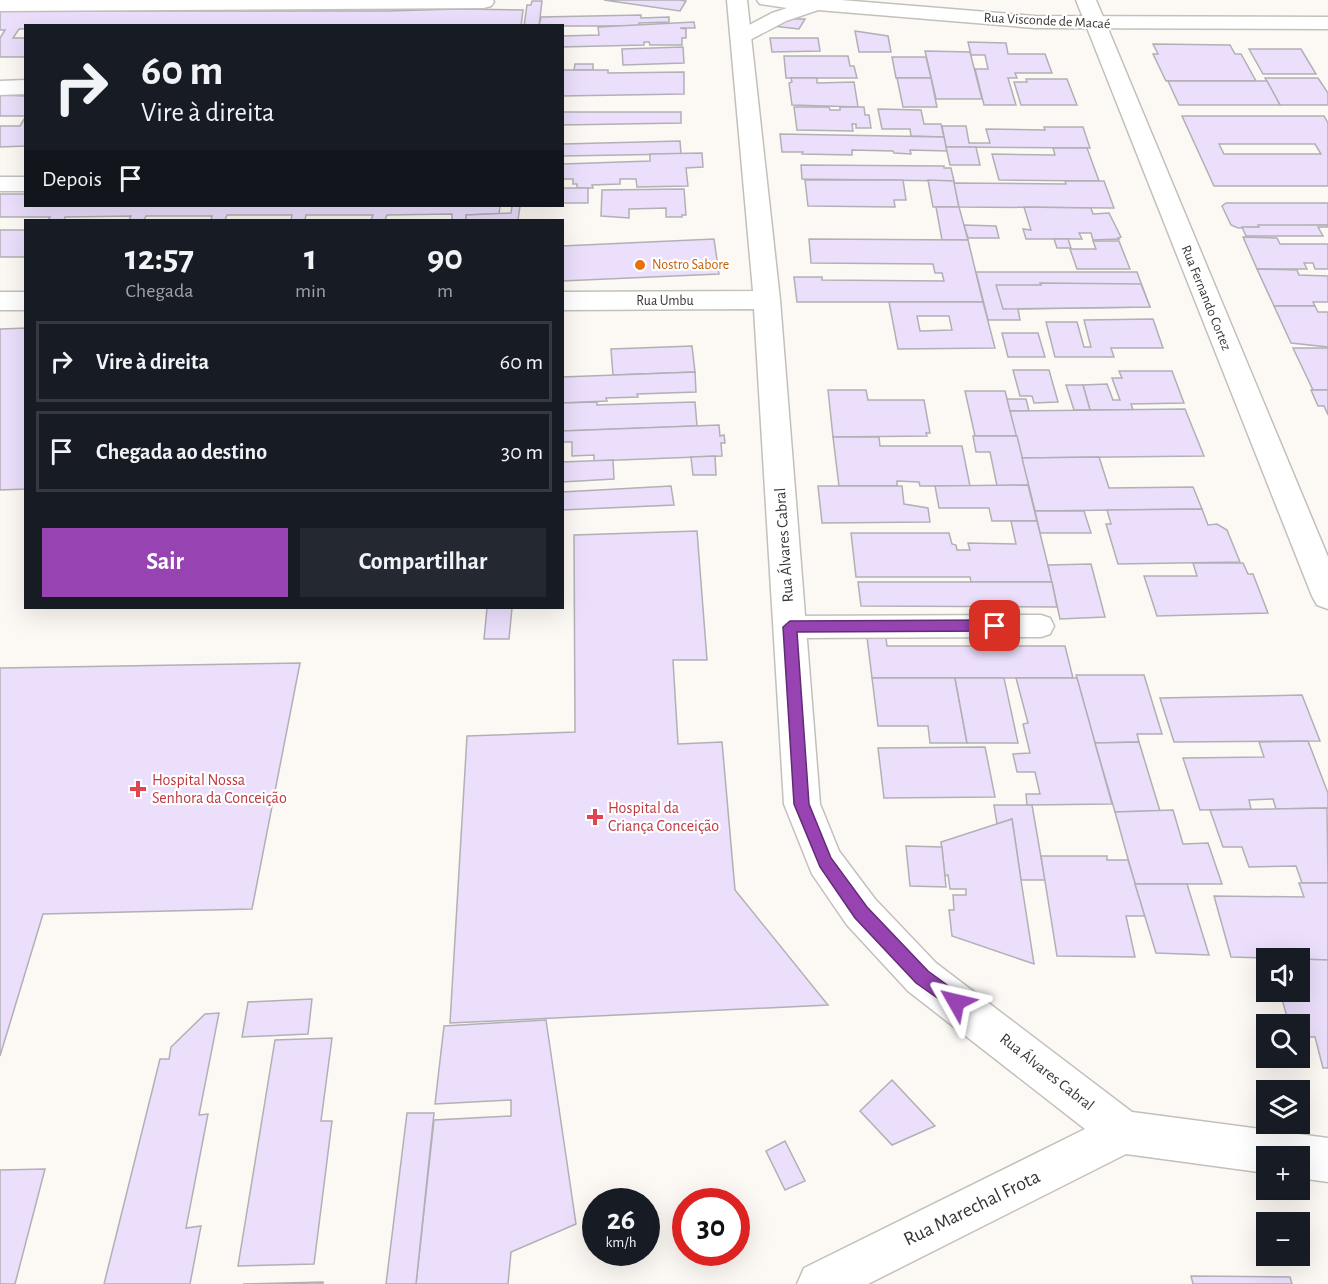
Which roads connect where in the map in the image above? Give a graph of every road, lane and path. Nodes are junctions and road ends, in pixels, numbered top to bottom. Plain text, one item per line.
1 (737, 0) edge
2 (767, 0) edge
3 (484, 2) dead end
4 (1270, 3) dead end
5 (0, 5) edge
6 (822, 5) junction
7 (1084, 8) edge
8 (1328, 23) edge
9 (741, 37) junction
10 (24, 87) edge
11 (0, 88) edge
12 (0, 184) edge
13 (24, 184) edge
14 (767, 300) junction
15 (0, 301) edge
16 (24, 301) edge
17 (564, 301) edge
18 (1328, 596) edge
19 (1041, 626) dead end
20 (790, 627) junction
21 (1124, 1132) junction
22 (1328, 1160) edge
23 (820, 1284) edge

1 - 9 street, Rua Álvares Cabral
2 - 6 street, Rua Visconde de Macaé
3 - 5 street
4 - 7 street, Rua Visconde de Macaé
6 - 7 street, Rua Visconde de Macaé
6 - 9 street
7 - 8 street, Rua Visconde de Macaé
7 - 18 street, Rua Fernando Cortez
9 - 14 street, Rua Álvares Cabral
10 - 11 street
12 - 13 street
14 - 17 street, Rua Umbu
14 - 20 street, Rua Álvares Cabral
15 - 16 street
19 - 20 lane
20 - 21 street, Rua Álvares Cabral
21 - 22 street
21 - 23 street, Rua Marechal Frota

